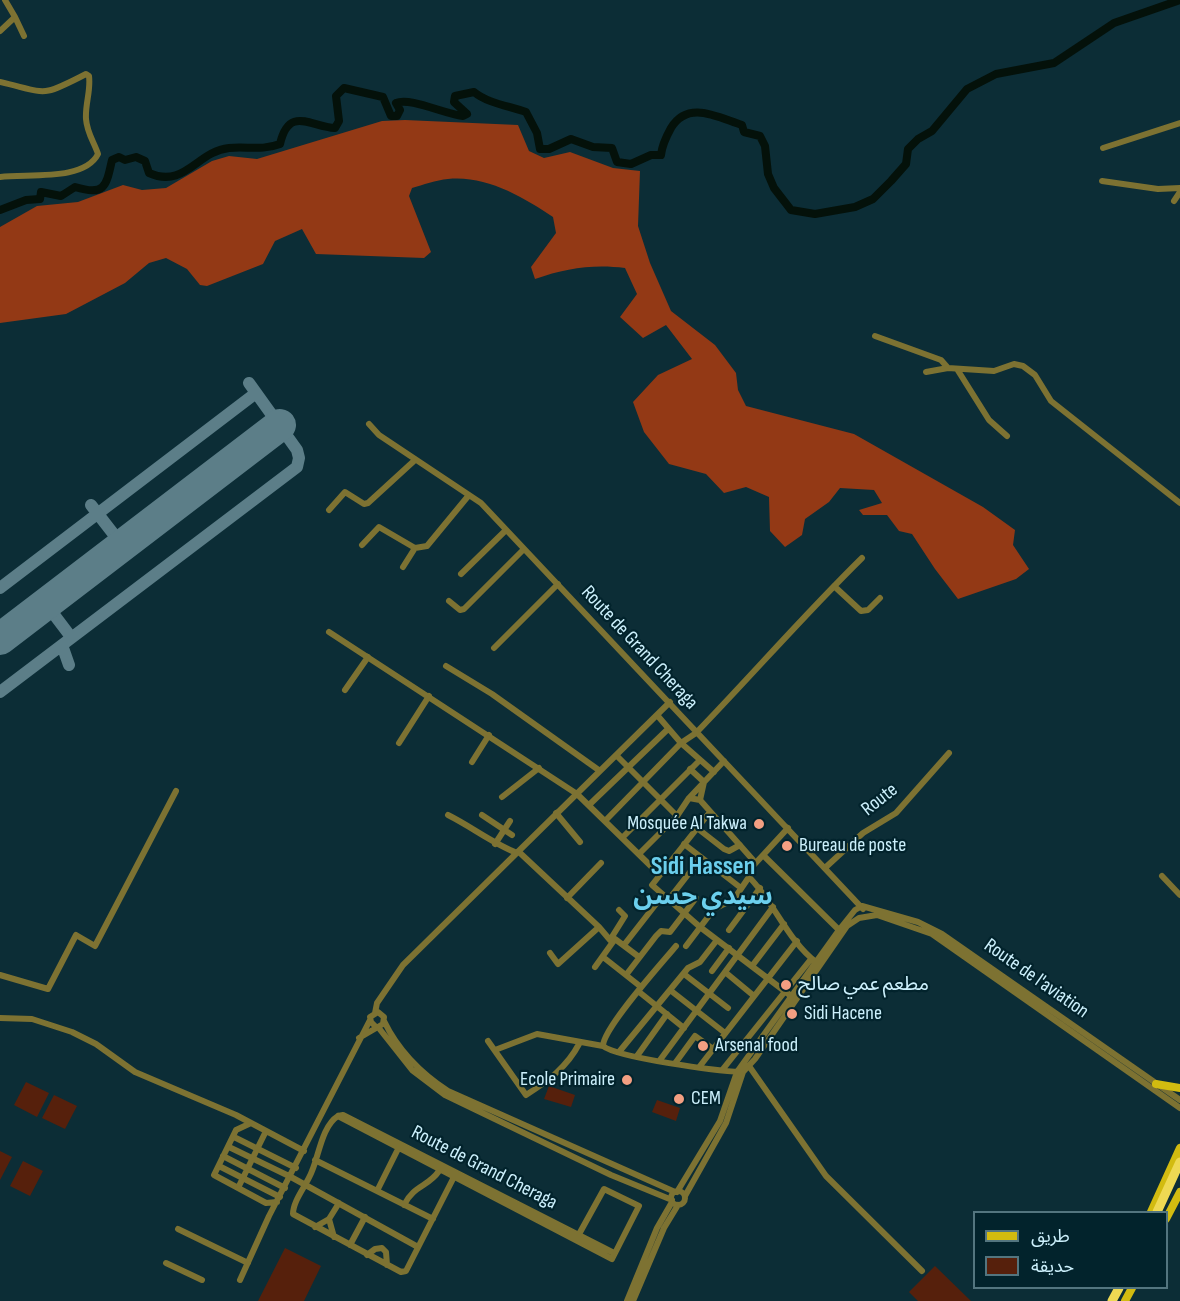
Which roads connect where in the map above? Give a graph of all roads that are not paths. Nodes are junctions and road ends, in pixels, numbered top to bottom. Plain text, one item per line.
1 (5, 0) edge
2 (15, 17) junction
3 (0, 31) edge
4 (24, 36) dead end
5 (0, 82) edge
6 (1180, 123) edge
7 (1103, 148) dead end
8 (0, 177) edge
9 (1102, 181) dead end
10 (1180, 190) edge
11 (1174, 201) dead end
12 (875, 336) dead end
13 (948, 368) junction
14 (957, 369) junction
15 (926, 372) dead end
16 (369, 424) dead end
17 (1007, 436) dead end
18 (415, 460) junction
19 (469, 495) junction
20 (1180, 503) edge
21 (329, 510) dead end
22 (506, 530) junction
23 (362, 545) dead end
24 (415, 548) junction
25 (524, 549) junction
26 (862, 558) dead end
27 (403, 567) dead end
28 (460, 574) dead end
29 (558, 584) junction
30 (834, 586) junction
31 (880, 598) dead end
32 (449, 601) dead end
33 (329, 632) dead end
34 (494, 648) dead end
35 (368, 657) junction
36 (446, 666) dead end
37 (345, 690) dead end
38 (429, 696) junction
39 (670, 702) junction
40 (657, 715) junction
41 (668, 729) junction
42 (696, 733) junction
43 (489, 735) junction
44 (399, 743) dead end
45 (681, 743) junction
46 (949, 753) dead end
47 (617, 756) junction
48 (699, 760) junction
49 (724, 761) junction
50 (472, 762) dead end
51 (628, 767) junction
52 (539, 768) junction
53 (690, 769) junction
54 (600, 771) junction
55 (714, 771) junction
56 (644, 782) junction
57 (704, 782) junction
58 (176, 791) dead end
59 (578, 794) junction
60 (502, 797) dead end
61 (689, 798) junction
62 (661, 800) junction
63 (700, 800) junction
64 (589, 805) junction
65 (710, 812) junction
66 (556, 813) junction
67 (482, 814) dead end
68 (448, 815) dead end
69 (677, 816) junction
70 (510, 821) dead end
71 (605, 821) junction
72 (697, 828) junction
73 (788, 828) junction
74 (504, 830) junction
75 (512, 835) dead end
76 (622, 838) junction
77 (580, 842) dead end
78 (495, 844) junction
79 (684, 844) junction
80 (740, 845) junction
81 (518, 853) junction
82 (639, 854) junction
83 (764, 855) junction
84 (701, 858) junction
85 (601, 863) dead end
86 (826, 867) junction
87 (751, 868) junction
88 (660, 875) junction
89 (1162, 876) dead end
90 (749, 877) junction
91 (741, 888) junction
92 (760, 888) junction
93 (1180, 895) edge
94 (666, 897) junction
95 (567, 898) junction
96 (696, 898) dead end
97 (862, 906) junction
98 (773, 907) junction
99 (619, 910) dead end
100 (684, 914) junction
101 (866, 915) junction
102 (784, 924) junction
103 (599, 927) junction
104 (700, 927) junction
105 (729, 930) dead end
106 (838, 930) junction
107 (717, 940) junction
108 (797, 941) junction
109 (624, 945) junction
110 (676, 946) dead end
111 (686, 946) dead end
112 (729, 948) junction
113 (550, 953) dead end
114 (737, 955) junction
115 (603, 957) junction
116 (639, 957) junction
117 (814, 960) junction
118 (752, 966) junction
119 (596, 967) dead end
120 (712, 971) dead end
121 (725, 972) junction
122 (684, 974) junction
123 (0, 975) edge
124 (626, 975) junction
125 (768, 979) junction
126 (640, 989) junction
127 (670, 990) junction
128 (708, 994) junction
129 (754, 996) junction
130 (792, 996) junction
131 (656, 1005) junction
132 (728, 1008) dead end
133 (696, 1010) junction
134 (667, 1014) junction
135 (381, 1016) junction
136 (0, 1018) edge
137 (370, 1020) junction
138 (377, 1027) junction
139 (684, 1028) junction
140 (725, 1033) junction
141 (359, 1038) junction
142 (488, 1041) dead end
143 (579, 1044) junction
144 (603, 1046) junction
145 (713, 1049) junction
146 (495, 1050) junction
147 (619, 1052) junction
148 (637, 1056) junction
149 (660, 1060) junction
150 (676, 1062) junction
151 (700, 1066) junction
152 (749, 1066) junction
153 (723, 1069) junction
154 (740, 1072) junction
155 (1156, 1084) junction
156 (1180, 1088) edge
157 (1180, 1100) edge
158 (1180, 1108) edge
159 (338, 1116) junction
160 (251, 1123) junction
161 (266, 1131) junction
162 (234, 1137) junction
163 (229, 1147) junction
164 (1180, 1148) edge
165 (398, 1149) junction
166 (258, 1150) junction
167 (304, 1151) junction
168 (224, 1156) junction
169 (253, 1160) junction
170 (315, 1160) junction
171 (1180, 1162) edge
172 (219, 1166) junction
173 (296, 1168) junction
174 (248, 1169) junction
175 (439, 1171) junction
176 (455, 1175) junction
177 (291, 1177) junction
178 (1180, 1177) edge
179 (243, 1179) junction
180 (306, 1186) junction
181 (238, 1188) junction
182 (285, 1188) junction
183 (377, 1191) junction
184 (676, 1192) junction
185 (1180, 1192) edge
186 (685, 1196) junction
187 (278, 1200) junction
188 (674, 1202) junction
189 (339, 1203) junction
190 (404, 1205) junction
191 (1151, 1211) edge
192 (1157, 1211) edge
193 (1164, 1211) edge
194 (365, 1217) junction
195 (1168, 1217) edge
196 (329, 1219) junction
197 (433, 1219) junction
198 (315, 1227) junction
199 (178, 1229) dead end
200 (578, 1236) junction
201 (334, 1237) junction
202 (350, 1245) junction
203 (418, 1247) junction
204 (367, 1255) junction
205 (613, 1256) junction
206 (166, 1263) dead end
207 (248, 1263) junction
208 (387, 1265) junction
209 (922, 1271) dead end
210 (202, 1280) dead end
211 (240, 1280) dead end
212 (627, 1301) edge
213 (633, 1301) edge

1 - 2 street
2 - 3 street
2 - 4 street
5 - 8 street
6 - 7 street
9 - 10 street
10 - 11 street
12 - 13 street
13 - 14 street
13 - 15 street
14 - 17 street
14 - 20 street
16 - 18 street, Route de Grand Cheraga
18 - 19 street, Route de Grand Cheraga
18 - 21 street
19 - 22 street, Route de Grand Cheraga
19 - 24 street
22 - 25 street, Route de Grand Cheraga
22 - 28 street
23 - 24 street
24 - 27 street
25 - 29 street, Route de Grand Cheraga
25 - 32 street
26 - 30 street
29 - 34 street
29 - 39 street, Route de Grand Cheraga
30 - 31 street
30 - 42 street
33 - 35 street
35 - 37 street
35 - 38 street
36 - 54 street
38 - 43 street
38 - 44 street
39 - 40 street
39 - 42 street, Route de Grand Cheraga
40 - 41 street
40 - 47 street
41 - 45 street
41 - 51 street
42 - 45 street
42 - 49 street, Route de Grand Cheraga
43 - 50 street
43 - 52 street
45 - 48 street
45 - 56 street
46 - 86 street, Route
47 - 51 street
47 - 54 street
48 - 53 street
48 - 55 street
49 - 55 street
49 - 73 street, Route de Grand Cheraga
51 - 56 street
51 - 64 street
52 - 59 street
52 - 60 street
53 - 57 street
53 - 62 street
54 - 59 street
55 - 57 street
56 - 62 street
56 - 71 street
57 - 61 street
57 - 63 street
58 - 123 street
59 - 64 street
59 - 66 street
61 - 63 street
61 - 69 street
62 - 69 street
62 - 76 street
63 - 65 street
64 - 71 street
65 - 72 street
65 - 80 street
66 - 77 street
66 - 81 street
67 - 74 street
68 - 78 street
69 - 82 street
70 - 74 street
71 - 76 street
72 - 79 street
72 - 80 street
73 - 83 street
73 - 86 street, Route de Grand Cheraga
74 - 75 street
74 - 78 street
76 - 82 street
78 - 81 street
79 - 84 street
79 - 88 street
80 - 87 street
81 - 95 street
81 - 135 street
82 - 88 street
83 - 87 street
83 - 106 street
84 - 91 street
84 - 94 street
85 - 95 street
86 - 97 street, Route de Grand Cheraga
87 - 90 street
88 - 94 street
89 - 93 street
90 - 91 street
90 - 92 street
91 - 104 street
92 - 98 street
92 - 105 street
94 - 100 street
94 - 109 street
95 - 103 street
96 - 100 street
97 - 101 street, Route de Grand Cheraga
97 - 106 street
97 - 155 street, Route de l'aviation
98 - 102 street
98 - 114 street
99 - 103 street
100 - 104 street
100 - 116 street
101 - 130 street
101 - 158 street
102 - 108 street
102 - 118 street
103 - 113 street
104 - 107 street
104 - 111 street
106 - 117 street
107 - 112 street
107 - 122 street
108 - 117 street
108 - 125 street
109 - 115 street
109 - 116 street
110 - 126 street
112 - 114 street
112 - 120 street
114 - 118 street
114 - 121 street
115 - 119 street
115 - 124 street
116 - 124 street
117 - 130 street
118 - 125 street
121 - 128 street
121 - 129 street
122 - 127 street
122 - 128 street
124 - 126 street
125 - 129 street
125 - 130 street
126 - 131 street
126 - 144 street
127 - 131 street
127 - 133 street
128 - 132 street
128 - 133 street
129 - 140 street
130 - 152 street
130 - 153 street
130 - 154 street
131 - 134 street
131 - 147 street
133 - 139 street
133 - 140 street
134 - 139 street
134 - 148 street
135 - 137 street
135 - 138 street
135 - 184 street
136 - 160 street
137 - 138 street
137 - 141 street
138 - 141 street
138 - 188 street
139 - 149 street
140 - 145 street
141 - 167 street
142 - 146 street
143 - 144 street
143 - 146 street
143 - 146 street
144 - 147 street
145 - 150 street
145 - 151 street
147 - 148 street
148 - 149 street
149 - 150 street
150 - 151 street
151 - 153 street
152 - 154 street
152 - 209 street
153 - 154 street
154 - 184 street
154 - 186 street
155 - 156 main road
155 - 157 street, Route de l'aviation
159 - 165 street
159 - 170 street
159 - 176 street, Route de Grand Cheraga
160 - 161 street
160 - 162 street
161 - 166 street
161 - 167 street
162 - 163 street
162 - 166 street
163 - 168 street
163 - 169 street
164 - 191 main road
165 - 175 street
165 - 183 street
166 - 169 street
166 - 173 street
167 - 173 street
168 - 172 street
168 - 174 street
169 - 174 street
169 - 177 street
170 - 180 street
170 - 183 street
171 - 192 highway
172 - 179 street
172 - 181 street
173 - 177 street
174 - 179 street
174 - 182 street
175 - 176 street
175 - 190 street
176 - 197 street
176 - 200 street, Route de Grand Cheraga
176 - 205 street
177 - 180 street
177 - 182 street
178 - 193 highway
179 - 181 street
179 - 187 street
180 - 189 street
180 - 198 street
181 - 187 street
182 - 187 street
183 - 190 street
184 - 186 street
184 - 188 street
185 - 195 main road
186 - 188 street
187 - 207 street
188 - 212 street
188 - 213 street
189 - 194 street
189 - 196 street
190 - 197 street
194 - 202 street
194 - 203 street
196 - 198 street
196 - 201 street
197 - 203 street
198 - 201 street
199 - 207 street
200 - 205 street, Route de Grand Cheraga
200 - 205 street
201 - 202 street
202 - 204 street
203 - 208 street
204 - 208 street
204 - 208 street
206 - 210 street
207 - 211 street

